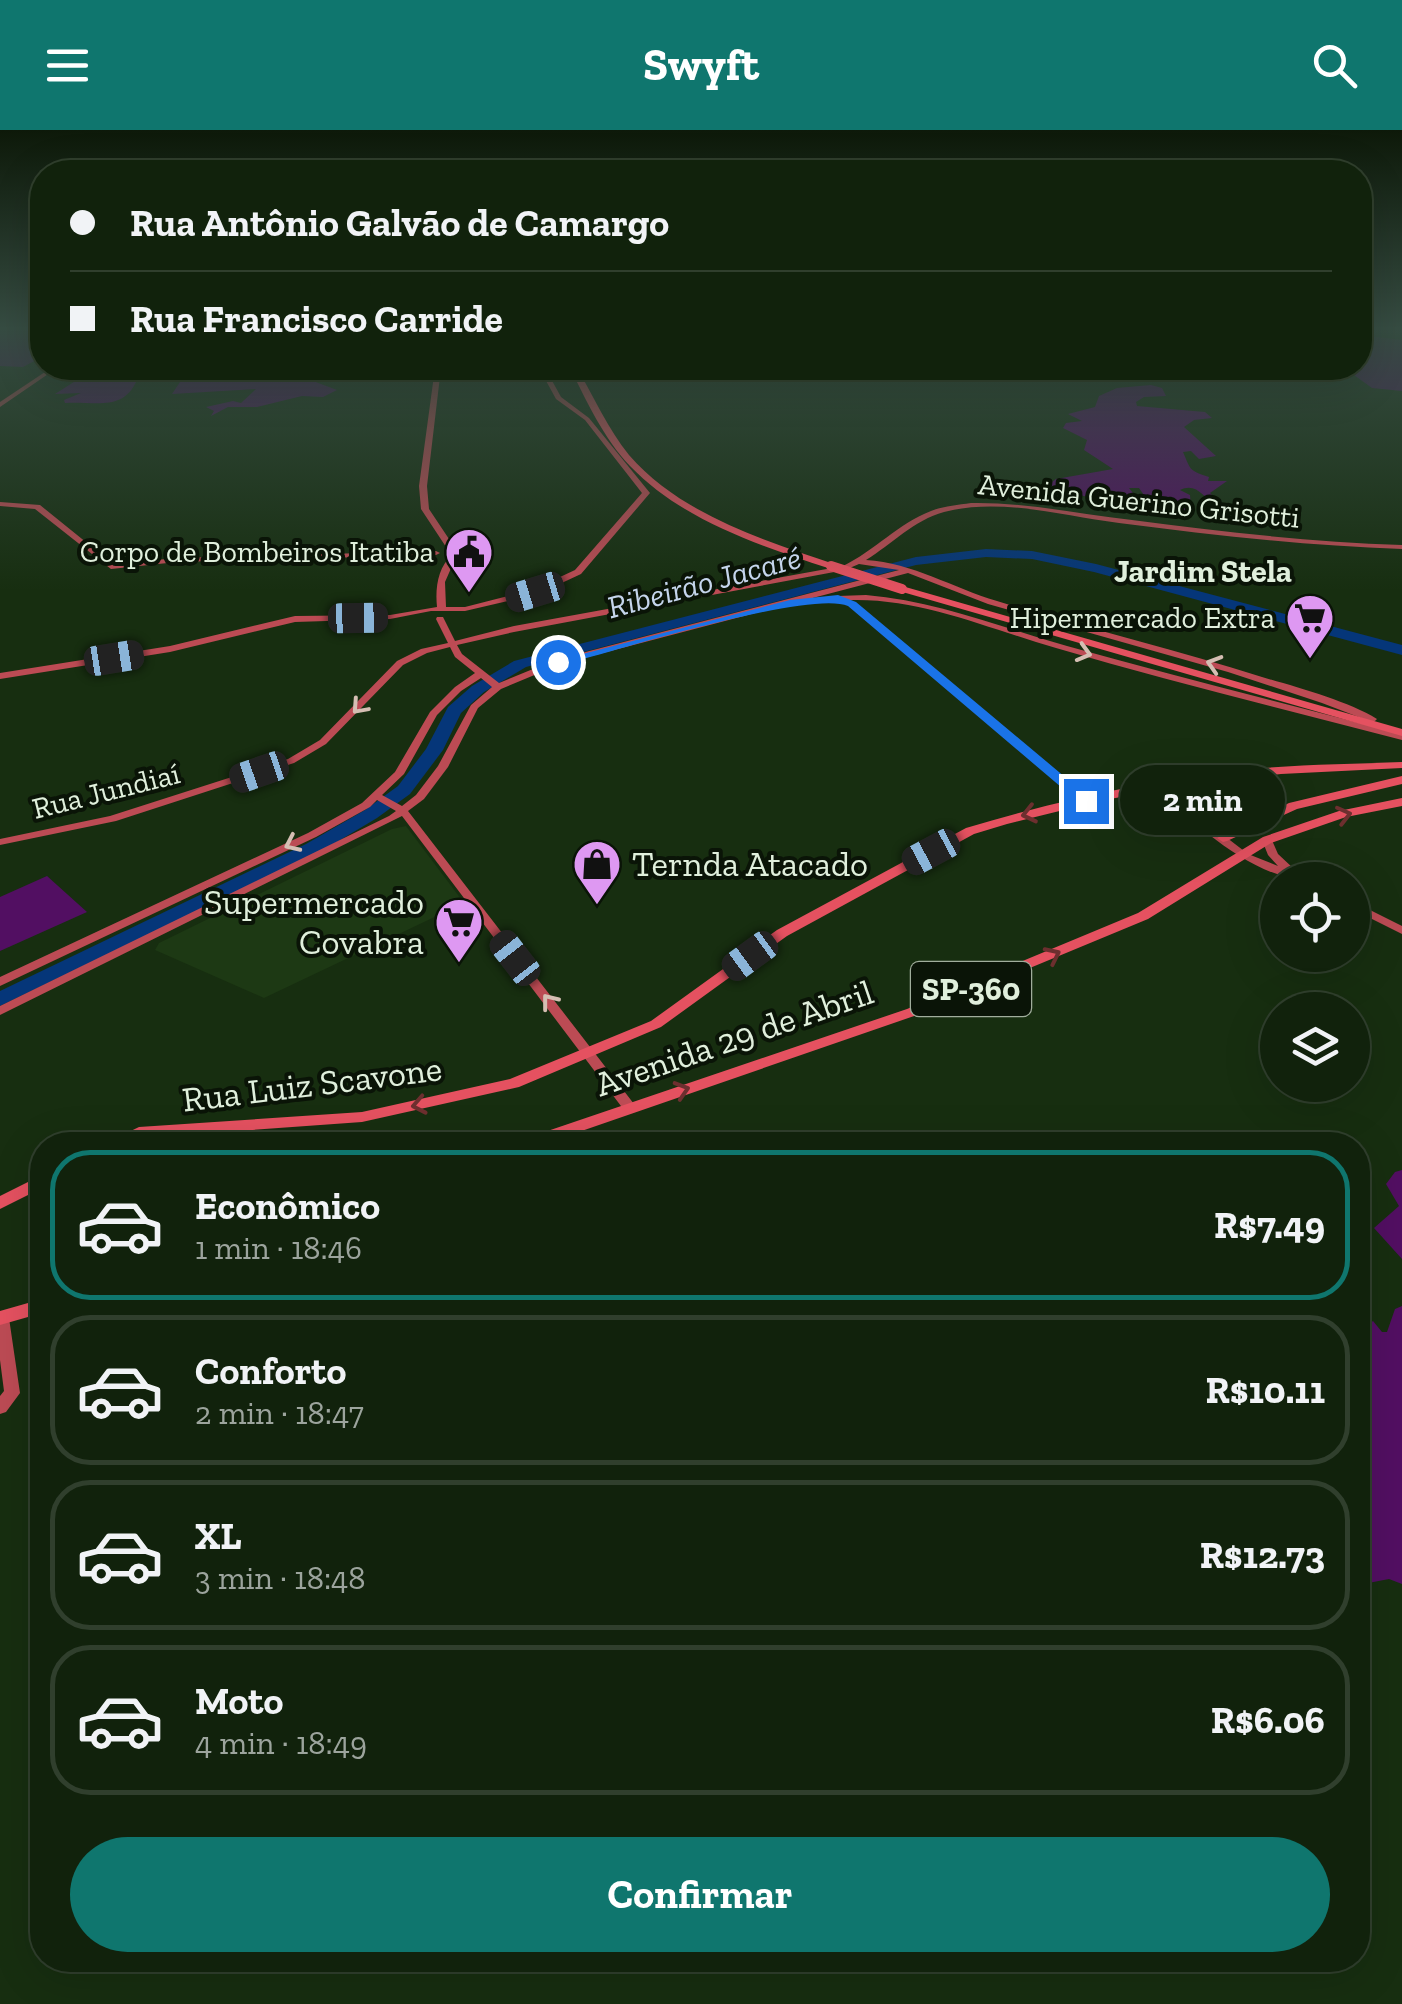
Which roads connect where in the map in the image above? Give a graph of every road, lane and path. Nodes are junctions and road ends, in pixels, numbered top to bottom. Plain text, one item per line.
1 (432, 416) edge
2 (585, 416) edge
3 (601, 416) edge
4 (0, 504) edge
5 (1402, 548) edge
6 (444, 554) junction
7 (874, 559) junction
8 (830, 569) junction
9 (903, 570) junction
10 (865, 584) junction
11 (439, 597) junction
12 (853, 600) junction
13 (790, 603) junction
14 (442, 614) junction
15 (426, 615) junction
16 (451, 642) junction
17 (424, 650) junction
18 (458, 655) junction
19 (0, 676) edge
20 (482, 676) junction
21 (496, 685) junction
22 (1277, 695) junction
23 (1372, 719) junction
24 (1402, 732) edge
25 (1402, 765) edge
26 (1402, 780) edge
27 (1157, 787) junction
28 (378, 797) junction
29 (1086, 801) junction
30 (1402, 802) edge
31 (400, 810) junction
32 (1272, 814) junction
33 (1291, 830) junction
34 (1223, 838) junction
35 (1267, 840) junction
36 (0, 842) edge
37 (1244, 856) junction
38 (1260, 862) edge
39 (1282, 862) edge
40 (1370, 913) edge
41 (1402, 930) edge
42 (0, 982) edge
43 (0, 1012) edge
44 (589, 1051) junction
45 (629, 1107) junction
46 (163, 1132) edge
47 (560, 1132) edge
48 (30, 1187) edge
49 (0, 1203) edge
50 (30, 1310) edge
51 (1, 1320) edge
52 (0, 1408) edge

1 - 6 main road
2 - 14 main road
3 - 8 main road
4 - 6 main road
5 - 7 main road, Avenida Guerino Grisotti
6 - 11 main road
7 - 8 main road
7 - 9 main road
8 - 16 main road, Rua Jundiaí
8 - 22 main road, bridge
9 - 10 main road
23 -> 9 main road
10 - 12 main road
10 - 13 main road
11 - 14 main road
11 - 15 main road
12 - 13 main road
12 -> 24 main road
12 - 29 main road
13 - 21 main road
14 - 15 main road
14 - 16 main road
15 - 17 main road
15 - 19 main road
16 - 17 main road, Rua Jundiaí
16 - 18 main road
17 - 18 main road
17 -> 36 main road, Rua Jundiaí
18 - 20 main road
20 - 21 main road
20 - 28 main road
21 - 31 main road
22 - 23 main road
22 - 24 main road
23 - 24 main road
25 - 27 main road, Rua Luiz Scavone
26 - 32 main road
27 - 29 main road, Rua Luiz Scavone
27 - 34 main road
28 - 31 main road
28 -> 42 main road
29 -> 44 main road, Rua Luiz Scavone
33 -> 30 main road, Avenida 29 de Abril / SP-360
31 - 43 main road
44 -> 31 main road
32 - 33 main road
32 - 34 main road
33 - 35 main road, Avenida 29 de Abril / SP-360
34 - 37 main road
35 - 37 main road, Avenida 29 de Abril / SP-360
35 - 39 main road
37 - 38 main road
45 -> 37 main road, Avenida 29 de Abril / SP-360
40 - 41 main road
44 - 45 main road
44 -> 46 main road, Rua Luiz Scavone
45 - 47 main road, Avenida 29 de Abril / SP-360
48 - 49 main road
50 - 51 main road
51 - 52 main road

